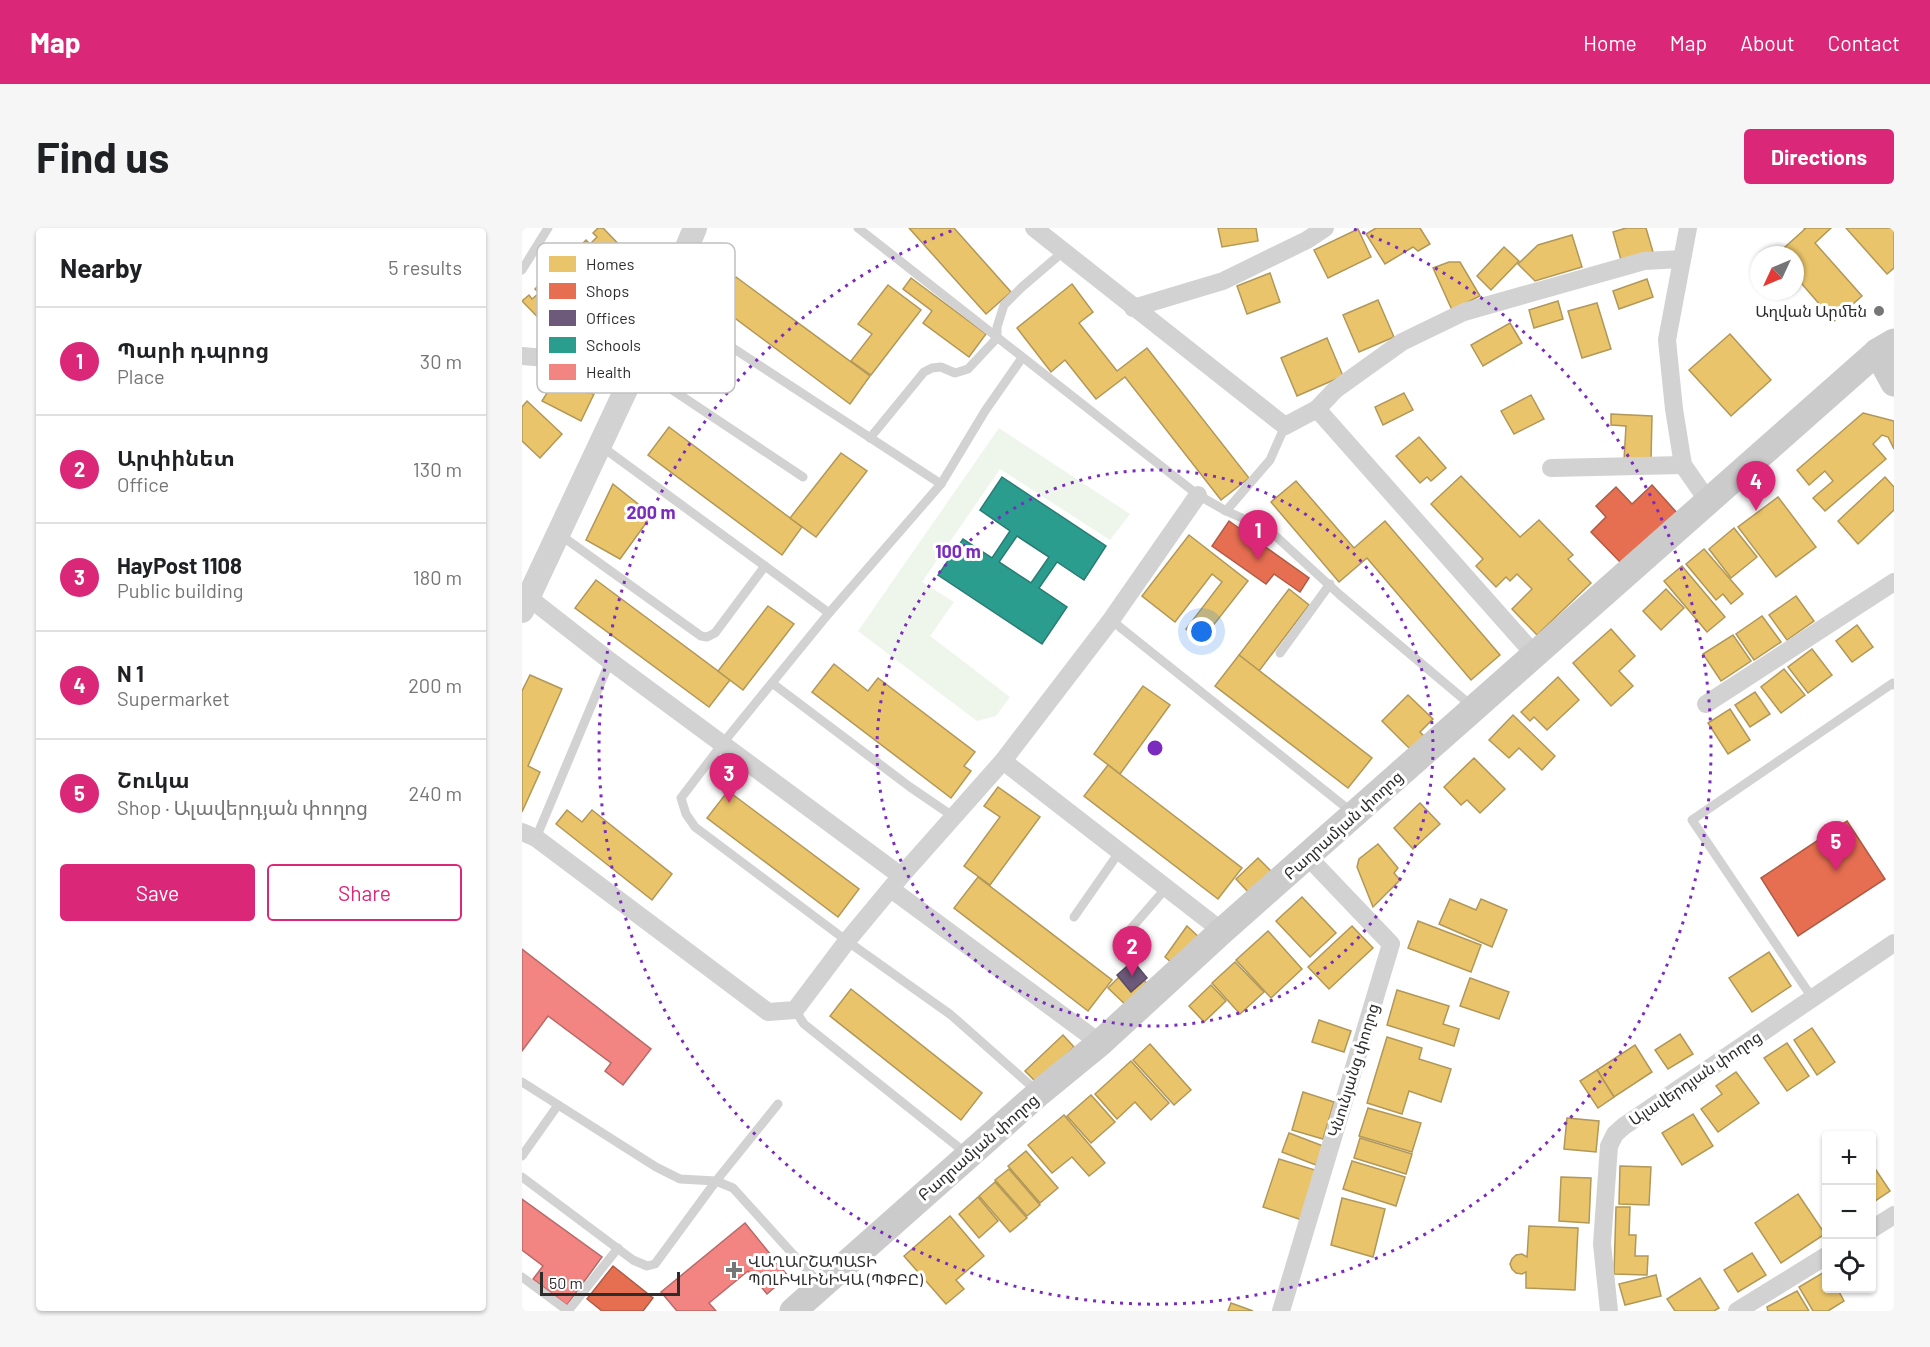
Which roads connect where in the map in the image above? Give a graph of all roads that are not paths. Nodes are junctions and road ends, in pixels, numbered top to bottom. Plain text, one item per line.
1 (548, 228) edge
2 (695, 228) edge
3 (858, 228) edge
4 (1034, 228) edge
5 (1325, 228) edge
6 (1688, 228) edge
7 (539, 243) edge
8 (689, 243) edge
9 (537, 246) edge
10 (1064, 251) junction
11 (1682, 259) junction
12 (522, 270) edge
13 (1133, 308) junction
14 (997, 338) junction
15 (1885, 347) edge
16 (735, 350) edge
17 (522, 356) edge
18 (537, 357) edge
19 (1022, 358) junction
20 (1894, 383) edge
21 (625, 393) edge
22 (677, 393) edge
23 (1317, 409) junction
24 (1285, 426) junction
25 (870, 438) junction
26 (601, 446) junction
27 (1683, 465) junction
28 (1551, 468) dead end
29 (803, 477) dead end
30 (941, 484) junction
31 (1198, 495) junction
32 (1708, 501) junction
33 (1226, 511) junction
34 (559, 534) junction
35 (765, 566) junction
36 (1894, 582) edge
37 (1330, 584) junction
38 (525, 604) edge
39 (829, 613) junction
40 (1111, 620) junction
41 (1280, 652) dead end
42 (1535, 655) junction
43 (610, 661) junction
44 (772, 683) junction
45 (1894, 685) edge
46 (1706, 704) dead end
47 (1475, 708) junction
48 (723, 743) junction
49 (1003, 761) junction
50 (1355, 814) junction
51 (954, 817) junction
52 (529, 835) edge
53 (1120, 851) junction
54 (1308, 856) junction
55 (896, 882) junction
56 (1167, 887) junction
57 (1074, 917) dead end
58 (1222, 931) junction
59 (1122, 939) dead end
60 (847, 941) junction
61 (1894, 943) edge
62 (1813, 999) junction
63 (795, 1010) junction
64 (1100, 1043) junction
65 (522, 1082) edge
66 (1039, 1093) junction
67 (778, 1104) dead end
68 (558, 1105) junction
69 (969, 1155) junction
70 (522, 1156) edge
71 (522, 1177) edge
72 (716, 1181) junction
73 (1894, 1215) edge
74 (1876, 1226) edge
75 (618, 1248) junction
76 (1822, 1259) edge
77 (522, 1277) edge
78 (821, 1285) junction
79 (568, 1311) edge
80 (793, 1311) edge
81 (1281, 1311) edge
82 (1609, 1311) edge
83 (1737, 1311) edge

1 - 7 lane
2 - 8 street
3 - 14 lane
4 - 10 street
5 - 13 street
6 - 11 street
9 - 12 lane
10 - 13 street
10 - 14 lane
11 - 23 street
11 - 27 street
13 - 24 street
14 - 19 lane
14 - 25 lane
15 - 20 main road
15 - 32 main road, Բաղրամյան փողոց
16 - 25 lane
17 - 18 street
19 - 30 lane
19 - 31 lane
21 - 26 street
22 - 29 lane
23 - 24 street
23 - 42 street
24 - 33 lane
25 - 30 lane
26 - 34 street
26 - 35 lane
27 - 28 street
27 - 32 street
30 - 39 lane
31 - 33 lane
31 - 40 street
32 - 42 main road, Բաղրամյան փողոց
33 - 37 lane
34 - 35 lane
34 - 38 street
35 - 39 lane
36 - 46 street
37 - 41 lane
37 - 47 lane
38 - 43 street
39 - 44 lane
40 - 49 street
40 - 50 lane
42 - 47 main road, Բաղրամյան փողոց
43 - 48 street
43 - 52 lane
44 - 48 lane
44 - 51 lane
45 - 62 lane
47 - 50 main road, Բաղրամյան փողոց
48 - 55 street
48 - 60 lane
49 - 51 street
49 - 53 street
50 - 54 main road, Բաղրամյան փողոց
51 - 55 street
52 - 63 street
53 - 56 street
53 - 57 lane
54 - 58 main road, Բաղրամյան փողոց
54 - 81 street, Կնունյանց փողոց
55 - 60 street
55 - 64 street
56 - 58 street
56 - 59 lane
58 - 64 main road, Բաղրամյան փողոց
60 - 63 street
60 - 66 lane
61 - 62 street, Ալավերդյան փողոց
62 - 82 street, Ալավերդյան փողոց
63 - 69 lane
64 - 66 main road, Բաղրամյան փողոց
65 - 68 lane
66 - 69 main road, Բաղրամյան փողոց
67 - 72 lane
68 - 70 lane
68 - 72 lane
69 - 78 main road, Բաղրամյան փողոց
71 - 75 lane
72 - 75 lane
72 - 78 lane
73 - 74 street
75 - 79 lane
76 - 83 street
77 - 79 lane
78 - 80 main road, Բաղրամյան փողոց

